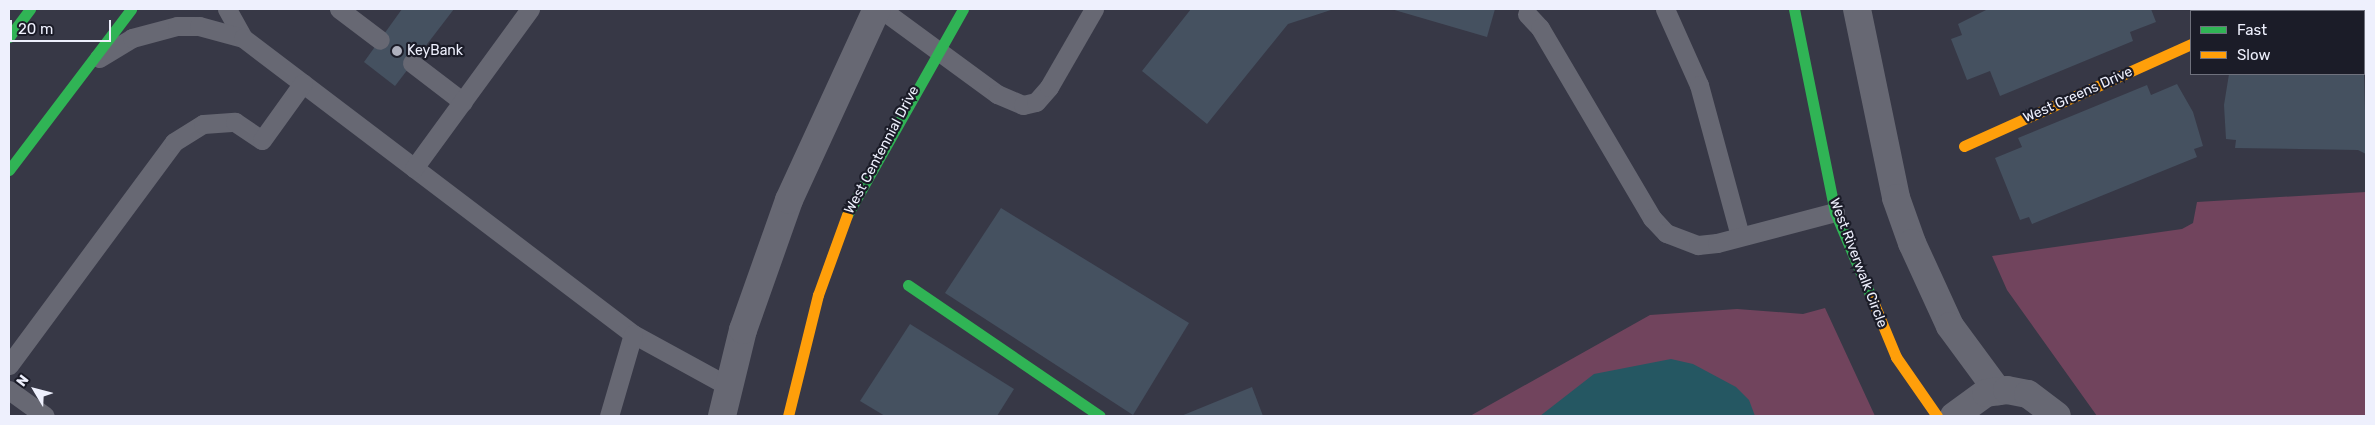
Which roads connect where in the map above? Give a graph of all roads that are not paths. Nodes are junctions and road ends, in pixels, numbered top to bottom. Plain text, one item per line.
1 (30, 9) edge
2 (132, 9) edge
3 (227, 9) edge
4 (339, 9) edge
5 (530, 9) edge
6 (877, 9) edge
7 (881, 9) edge
8 (963, 9) edge
9 (1094, 9) edge
10 (1665, 9) edge
11 (1794, 9) edge
12 (1858, 9) edge
13 (1527, 14) dead end
14 (9, 36) edge
15 (242, 38) junction
16 (380, 40) dead end
17 (2190, 44) edge
18 (939, 51) junction
19 (90, 63) junction
20 (412, 63) dead end
21 (303, 83) junction
22 (463, 102) junction
23 (1964, 146) dead end
24 (414, 168) junction
25 (9, 170) edge
26 (1835, 212) junction
27 (1740, 236) junction
28 (908, 285) dead end
29 (633, 334) junction
30 (9, 365) edge
31 (728, 386) junction
32 (9, 390) edge
33 (1998, 392) junction
34 (45, 416) edge
35 (609, 416) edge
36 (722, 416) edge
37 (788, 416) edge
38 (1100, 416) edge
39 (1937, 416) edge
40 (1954, 416) edge
41 (2057, 416) edge

1 - 14 street
2 - 19 street
3 - 15 lane
4 - 16 lane
5 - 22 lane
6 - 31 street
7 - 18 lane
8 - 18 street, West Centennial Drive
9 - 18 lane
10 - 27 lane
11 - 26 street, West Riverwalk Circle
12 - 33 street
13 - 27 lane
15 - 19 lane
15 - 21 lane
17 - 23 street, West Greens Drive
18 - 37 street, West Centennial Drive
19 - 25 street
20 - 22 lane
21 - 24 lane
21 - 30 lane
22 - 24 lane
24 - 29 lane
26 - 27 lane
26 - 39 street, West Riverwalk Circle
28 - 38 street
29 - 31 lane
29 - 35 lane
31 - 36 street
32 - 34 lane
33 - 40 street
33 - 41 street

